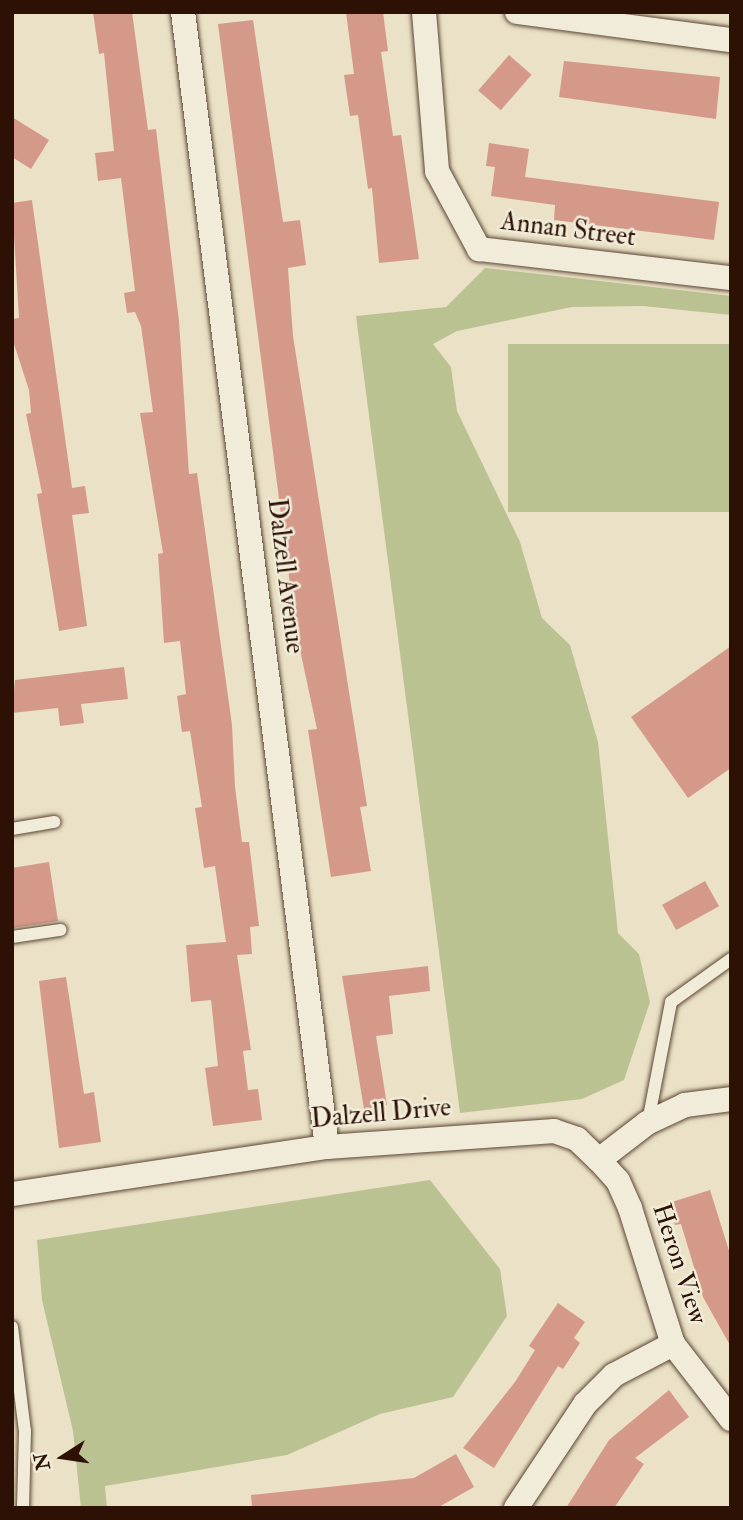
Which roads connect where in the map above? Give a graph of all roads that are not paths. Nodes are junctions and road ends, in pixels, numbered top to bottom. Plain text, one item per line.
1 (183, 12) edge
2 (424, 12) edge
3 (517, 12) edge
4 (731, 40) edge
5 (731, 278) edge
6 (54, 822) dead end
7 (12, 829) edge
8 (61, 930) dead end
9 (12, 937) edge
10 (731, 959) edge
11 (731, 1099) edge
12 (647, 1123) junction
13 (327, 1147) junction
14 (599, 1160) junction
15 (12, 1194) edge
16 (12, 1327) edge
17 (673, 1344) junction
18 (731, 1419) edge
19 (23, 1508) edge
20 (516, 1508) edge

1 - 13 street, Dalzell Avenue
2 - 5 street, Annan Street
3 - 4 street
6 - 7 lane
8 - 9 lane
10 - 12 lane
11 - 12 street
12 - 14 street
13 - 14 street, Dalzell Drive
13 - 15 street, Dalzell Drive
14 - 17 street, Heron View
16 - 19 lane
17 - 18 street, Heron View
17 - 20 street

